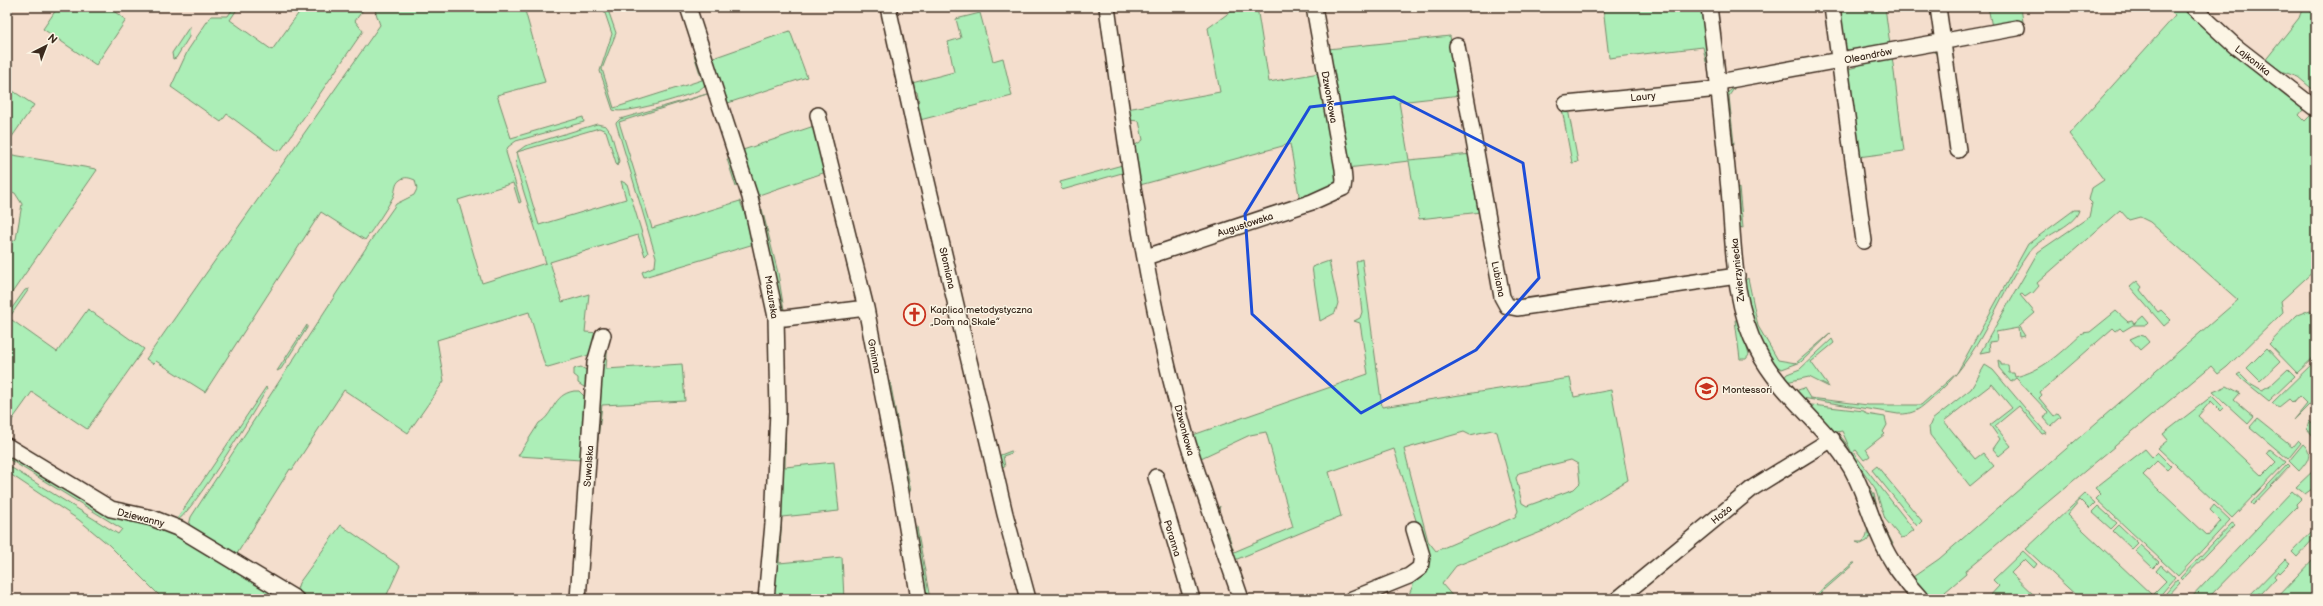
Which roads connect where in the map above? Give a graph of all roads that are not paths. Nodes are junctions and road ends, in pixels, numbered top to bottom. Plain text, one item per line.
1 (688, 7) edge
2 (888, 7) edge
3 (1107, 7) edge
4 (1314, 7) edge
5 (1709, 7) edge
6 (1832, 7) edge
7 (1938, 7) edge
8 (2193, 7) edge
9 (2017, 28) dead end
10 (1942, 41) junction
11 (1457, 46) dead end
12 (1839, 60) junction
13 (1719, 85) junction
14 (1566, 104) dead end
15 (2316, 109) edge
16 (818, 115) dead end
17 (1958, 150) dead end
18 (1343, 188) joint
19 (1864, 241) dead end
20 (1146, 257) junction
21 (1737, 276) junction
22 (866, 308) junction
23 (776, 317) junction
24 (603, 335) dead end
25 (1832, 439) junction
26 (7, 446) edge
27 (1156, 477) dead end
28 (1414, 529) dead end
29 (296, 599) edge
30 (578, 599) edge
31 (766, 599) edge
32 (919, 599) edge
33 (1028, 599) edge
34 (1192, 599) edge
35 (1241, 599) edge
36 (1352, 599) edge
37 (1618, 599) edge
38 (1921, 599) edge

1 - 23 street, Mazurska
2 - 33 street, Słomiana
3 - 20 street, Dzwonkowa
4 - 18 street, Dzwonkowa
5 - 13 street, Zwierzyniecka
6 - 12 street
7 - 10 street
8 - 15 street, Lajkonika
9 - 10 street, Oleandrów
10 - 12 street, Oleandrów
10 - 17 street
11 - 21 street, Lubiana
12 - 13 street, Oleandrów
12 - 19 street
13 - 14 street, Laury
13 - 21 street, Zwierzyniecka
16 - 22 street, Gminna
18 - 20 street, Augustowska
20 - 35 street, Dzwonkowa
21 - 25 street, Zwierzyniecka
22 - 23 street
22 - 32 street, Gminna
23 - 31 street, Mazurska
24 - 30 street, Suwalska
25 - 37 street, Hoża
25 - 38 street, Zwierzyniecka
26 - 29 street, Dziewanny
27 - 34 street, Poranna
28 - 36 street

